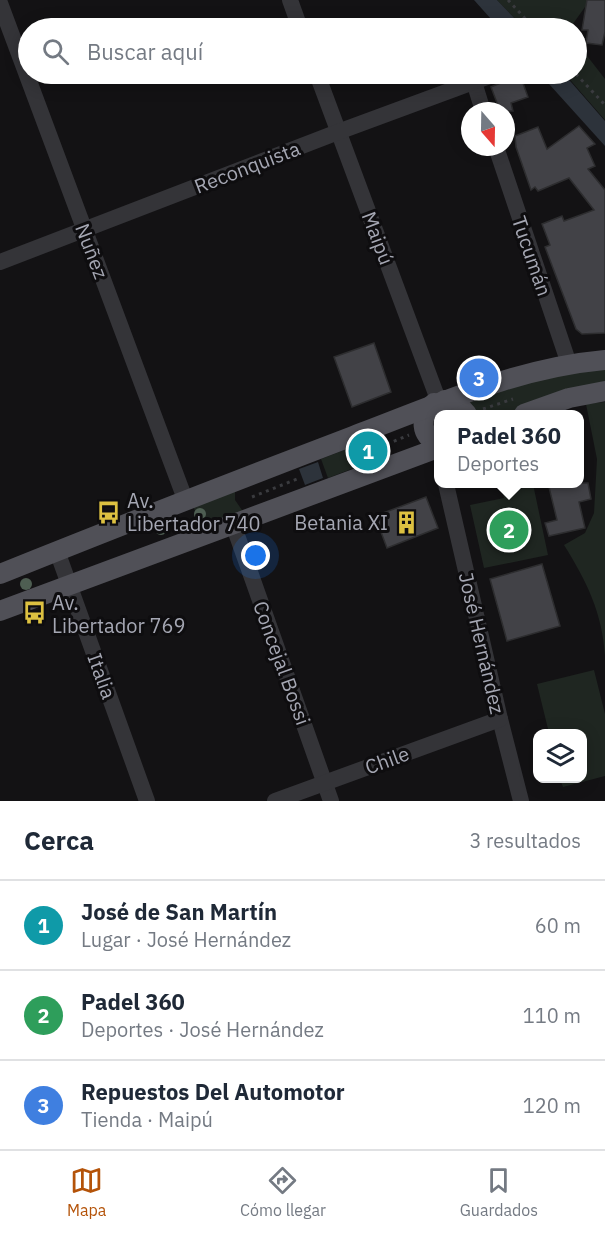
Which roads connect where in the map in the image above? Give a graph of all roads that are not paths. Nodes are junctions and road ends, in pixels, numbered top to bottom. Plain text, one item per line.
1 (290, 0) edge
2 (0, 3) edge
3 (296, 18) edge
4 (18, 52) edge
5 (30, 84) edge
6 (321, 84) edge
7 (469, 84) edge
8 (475, 84) edge
9 (480, 102) edge
10 (338, 132) junction
11 (499, 156) edge
12 (84, 231) junction
13 (0, 262) edge
14 (605, 360) edge
15 (569, 364) junction
16 (605, 391) edge
17 (439, 402) junction
18 (463, 410) edge
19 (536, 410) edge
20 (434, 443) edge
21 (434, 449) edge
22 (447, 488) edge
23 (185, 499) junction
24 (232, 524) junction
25 (57, 551) junction
26 (0, 574) edge
27 (69, 584) junction
28 (0, 610) edge
29 (500, 719) junction
30 (324, 783) junction
31 (147, 801) edge
32 (274, 801) edge
33 (332, 801) edge
34 (521, 801) edge

1 - 3 street
2 - 4 street, Nuñez
5 - 12 street, Nuñez
6 - 10 street, Maipú
7 - 10 street, Reconquista
8 - 9 street
10 - 12 street, Reconquista
10 - 17 street, Maipú
11 - 15 street, Tucumán
12 - 13 street, Reconquista
12 - 23 street, Nuñez
14 - 15 main road
15 - 17 main road
16 - 19 main road
17 - 18 main road
17 - 20 main road
17 - 23 main road
21 - 24 main road
22 - 29 street, José Hernández
23 - 25 main road
24 - 27 main road
24 - 30 street, Concejal Bossi
25 - 26 main road
25 - 27 street, Italia
27 - 28 main road
27 - 31 street, Italia
29 - 30 street, Chile
29 - 34 street, José Hernández
30 - 32 street, Chile
30 - 33 street, Concejal Bossi

